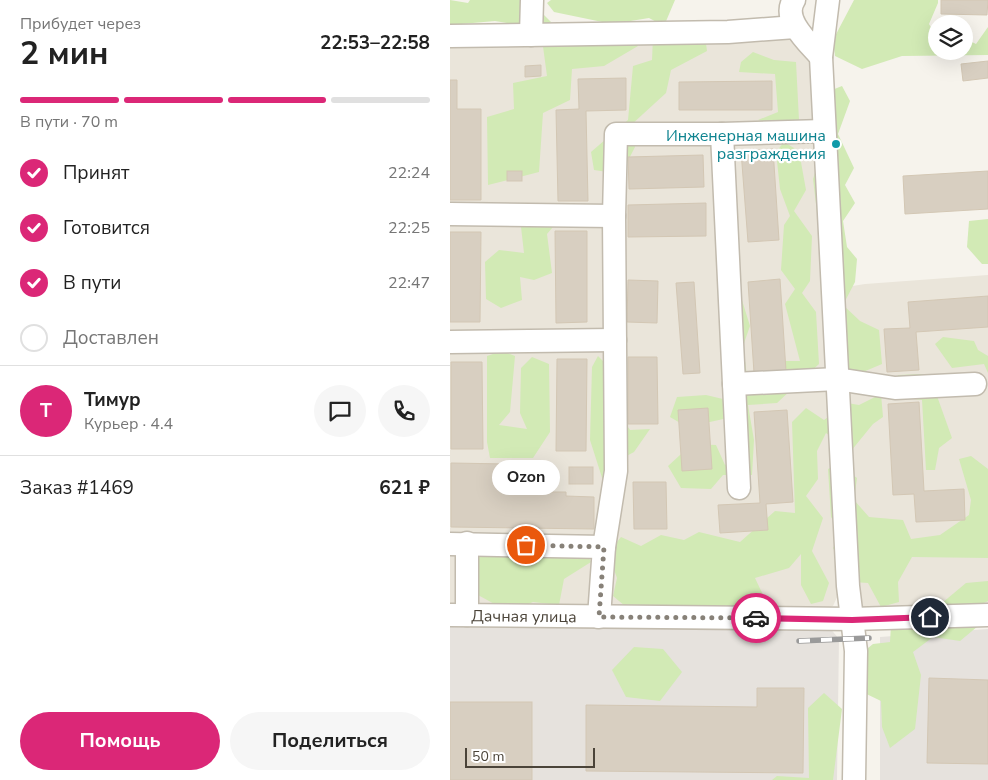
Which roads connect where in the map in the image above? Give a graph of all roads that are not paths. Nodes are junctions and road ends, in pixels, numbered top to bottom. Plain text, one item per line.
1 (532, 0) edge
2 (794, 0) edge
3 (828, 0) edge
4 (795, 27) junction
5 (531, 35) junction
6 (450, 36) edge
7 (821, 57) junction
8 (824, 131) junction
9 (722, 134) junction
10 (450, 214) edge
11 (614, 216) junction
12 (615, 340) junction
13 (450, 342) edge
14 (837, 379) junction
15 (734, 384) junction
16 (975, 384) dead end
17 (739, 488) dead end
18 (459, 544) edge
19 (604, 547) junction
20 (458, 615) edge
21 (988, 615) edge
22 (599, 617) junction
23 (852, 620) junction
24 (854, 780) edge

1 - 5 street
2 - 4 street
3 - 7 street
4 - 5 street
4 - 7 street
5 - 6 street
7 - 8 street
8 - 9 street
8 - 14 street
9 - 11 street
9 - 15 street
10 - 11 street
11 - 12 street
12 - 13 street
12 - 19 street
14 - 15 street
14 - 16 street
14 - 23 street
15 - 17 street
18 - 19 street
18 - 20 street
19 - 22 street
20 - 22 street, Дачная улица
21 - 23 street, Дачная улица
22 - 23 street, Дачная улица
23 - 24 street

